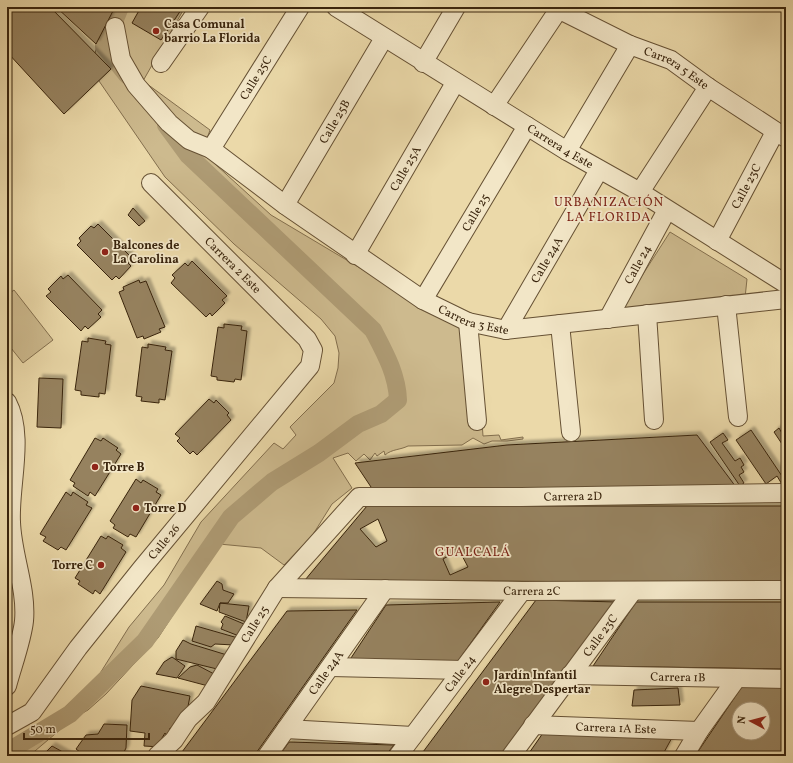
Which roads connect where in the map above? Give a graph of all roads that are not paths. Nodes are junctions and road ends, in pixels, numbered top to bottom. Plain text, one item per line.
1 (200, 7) edge
2 (300, 7) edge
3 (456, 7) edge
4 (557, 8) edge
5 (346, 10) edge
6 (115, 27) dead end
7 (384, 38) junction
8 (630, 45) junction
9 (161, 63) dead end
10 (423, 63) junction
11 (455, 83) junction
12 (708, 87) junction
13 (494, 106) junction
14 (527, 126) junction
15 (781, 135) edge
16 (211, 149) junction
17 (567, 151) junction
18 (599, 170) junction
19 (151, 182) dead end
20 (640, 192) junction
21 (285, 205) junction
22 (667, 210) junction
23 (717, 241) junction
24 (355, 255) junction
25 (786, 284) edge
26 (786, 299) edge
27 (423, 300) junction
28 (726, 305) junction
29 (647, 314) junction
30 (608, 319) junction
31 (468, 322) junction
32 (560, 324) junction
33 (506, 330) junction
34 (313, 350) joint
35 (7, 402) edge
36 (738, 417) dead end
37 (654, 420) dead end
38 (477, 421) dead end
39 (571, 432) dead end
40 (786, 493) edge
41 (359, 497) joint
42 (277, 588) junction
43 (385, 589) junction
44 (786, 590) edge
45 (522, 591) junction
46 (633, 591) junction
47 (331, 668) junction
48 (463, 670) junction
49 (570, 675) junction
50 (737, 678) junction
51 (786, 679) edge
52 (7, 686) edge
53 (7, 726) edge
54 (533, 726) junction
55 (286, 729) junction
56 (699, 731) junction
57 (413, 736) junction
58 (157, 756) edge
59 (267, 756) edge
60 (398, 756) edge
61 (511, 756) edge
62 (684, 756) edge

1 - 9 street
2 - 16 street, Calle 25C
3 - 10 street
4 - 8 street, Carrera 5 Este
4 - 13 street
5 - 7 street, Carrera 4 Este
6 - 16 street, Carrera 3 Este
7 - 10 street, Carrera 4 Este
7 - 21 street, Calle 25B
8 - 12 street, Carrera 5 Este
8 - 17 street
10 - 11 street, Carrera 4 Este
11 - 13 street, Carrera 4 Este
11 - 24 street, Calle 25A
12 - 15 street, Carrera 5 Este
12 - 20 street
13 - 14 street, Carrera 4 Este
14 - 17 street, Carrera 4 Este
14 - 27 street, Calle 25
15 - 23 street, Calle 23C
16 - 21 street, Carrera 3 Este
17 - 18 street, Carrera 4 Este
18 - 20 street, Carrera 4 Este
18 - 33 street, Calle 24A
19 - 34 street, Carrera 2 Este
20 - 22 street, Carrera 4 Este
21 - 24 street, Carrera 3 Este
22 - 23 street, Carrera 4 Este
22 - 30 street, Calle 24
23 - 25 street, Carrera 4 Este
24 - 27 street, Carrera 3 Este
26 - 28 street, Carrera 3 Este
27 - 31 street, Carrera 3 Este
28 - 29 street, Carrera 3 Este
28 - 36 street
29 - 30 street, Carrera 3 Este
29 - 37 street
30 - 32 street, Carrera 3 Este
31 - 33 street, Carrera 3 Este
31 - 38 street
32 - 33 street, Carrera 3 Este
32 - 39 street
34 - 53 street, Calle 26
35 - 52 street
40 - 41 street, Carrera 2D
41 - 42 street, Calle 25
42 - 43 street, Carrera 2C
42 - 58 street, Calle 25
43 - 45 street, Carrera 2C
43 - 47 street, Calle 24A
44 - 46 street, Carrera 2C
45 - 46 street, Carrera 2C
45 - 48 street, Calle 24
46 - 49 street, Calle 23C
47 - 48 street
47 - 55 street, Calle 24A
48 - 57 street, Calle 24
49 - 50 street, Carrera 1B
49 - 54 street, Calle 23C
50 - 51 street, Carrera 1B
50 - 56 street
54 - 56 street, Carrera 1A Este
54 - 61 street, Calle 23C
55 - 57 street
55 - 59 street, Calle 24A
56 - 62 street
57 - 60 street, Calle 24

